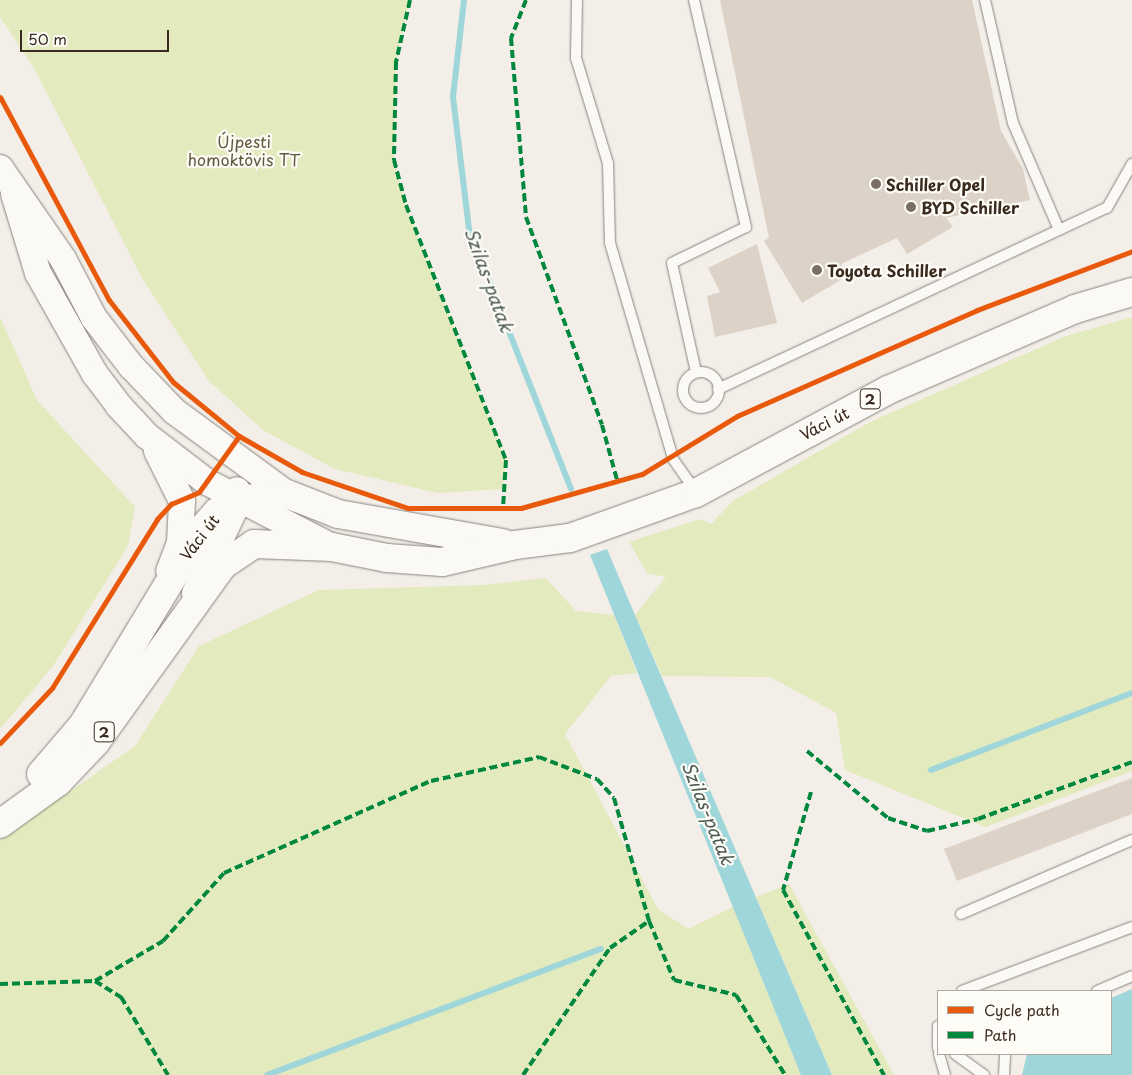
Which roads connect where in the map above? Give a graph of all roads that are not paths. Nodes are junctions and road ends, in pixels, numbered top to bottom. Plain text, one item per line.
1 (577, 0) edge
2 (694, 0) edge
3 (985, 0) edge
4 (1132, 164) edge
5 (0, 168) edge
6 (14, 194) junction
7 (1060, 230) junction
8 (1132, 292) edge
9 (696, 372) junction
10 (718, 389) junction
11 (147, 436) junction
12 (227, 454) junction
13 (696, 493) junction
14 (287, 494) junction
15 (239, 500) junction
16 (515, 545) junction
17 (332, 547) junction
18 (160, 591) junction
19 (185, 617) junction
20 (0, 809) edge
21 (0, 824) edge
22 (1132, 840) edge
23 (961, 914) dead end
24 (1132, 927) edge
25 (1132, 976) edge
26 (965, 990) edge
27 (1099, 990) edge
28 (939, 1055) edge
29 (956, 1055) edge
30 (1005, 1055) edge
31 (944, 1075) edge
32 (984, 1075) edge
33 (1004, 1075) edge

1 - 13 lane
2 - 9 lane
3 - 7 lane
4 - 7 lane
5 - 6 main road
6 - 11 main road
6 - 12 main road
7 - 10 lane
8 - 13 main road, Váci út / 2
9 - 10 lane
9 - 10 lane
11 - 15 main road
11 - 18 main road
12 - 14 main road
12 - 15 main road
13 - 16 main road, Váci út / 2
14 - 15 main road, Váci út / 2
14 - 16 main road, Váci út / 2
15 - 17 main road
15 - 18 main road, Váci út / 2
15 - 19 main road
16 - 17 main road, Váci út / 2
17 - 19 main road, Váci út / 2
18 - 20 main road, Váci út / 2
19 - 21 main road, Váci út / 2
22 - 23 lane
24 - 26 lane
25 - 27 lane
28 - 31 lane
29 - 32 lane
30 - 33 lane

